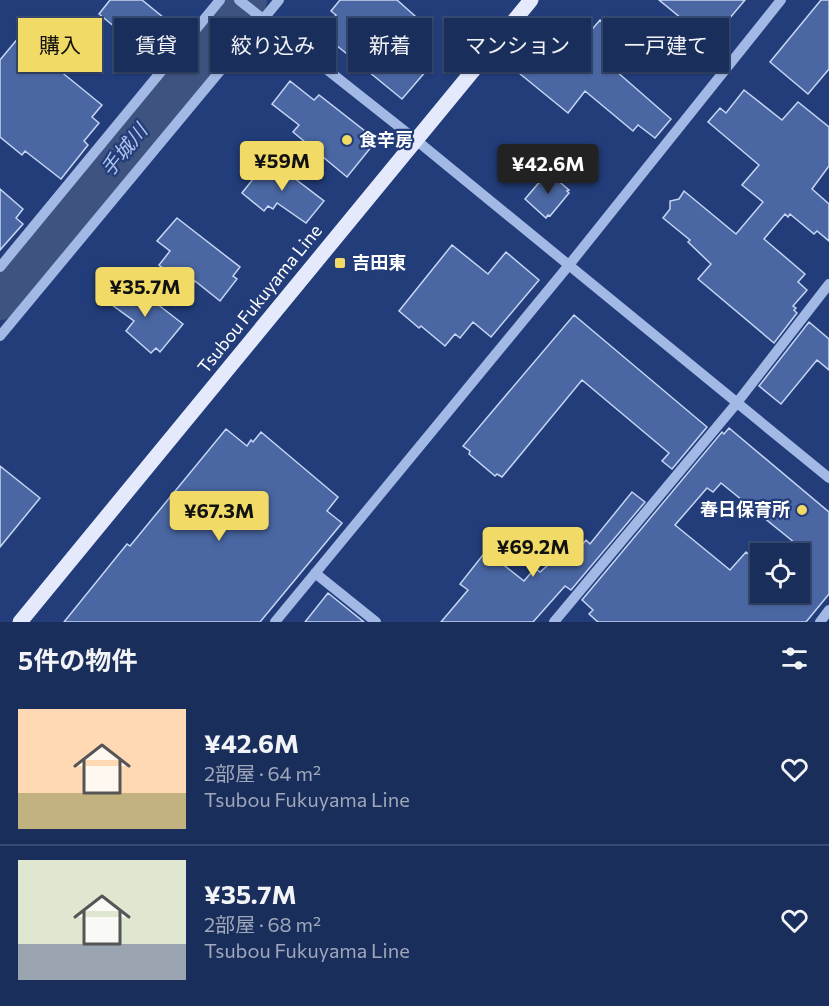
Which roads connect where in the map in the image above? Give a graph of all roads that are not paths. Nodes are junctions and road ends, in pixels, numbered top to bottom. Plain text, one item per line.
1 (220, 0) edge
2 (239, 0) edge
3 (279, 0) edge
4 (531, 0) edge
5 (781, 0) edge
6 (259, 17) junction
7 (416, 140) junction
8 (569, 266) junction
9 (0, 267) edge
10 (829, 284) edge
11 (0, 336) edge
12 (736, 404) junction
13 (829, 478) edge
14 (315, 573) junction
15 (829, 610) edge
16 (20, 622) edge
17 (275, 622) edge
18 (376, 622) edge
19 (554, 622) edge
20 (820, 622) edge

1 - 9 street
2 - 6 street
3 - 6 street
4 - 7 main road, Tsubou Fukuyama Line
5 - 8 street
6 - 7 street
6 - 11 street
7 - 8 street
7 - 16 main road, Tsubou Fukuyama Line
8 - 12 street
8 - 14 street
10 - 12 street
12 - 13 street
12 - 19 street
14 - 17 street
14 - 18 street
15 - 20 street

